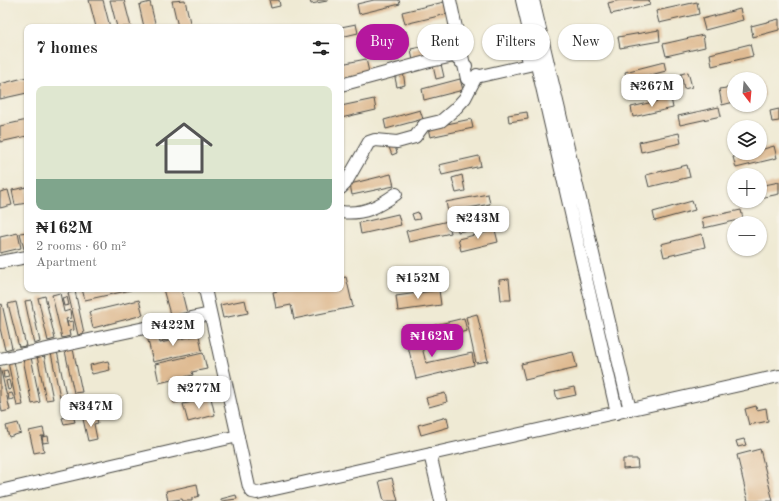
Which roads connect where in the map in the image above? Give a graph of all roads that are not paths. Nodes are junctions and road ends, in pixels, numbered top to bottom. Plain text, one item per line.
1 (450, 0) edge
2 (514, 0) edge
3 (522, 0) edge
4 (533, 0) edge
5 (527, 24) edge
6 (516, 60) edge
7 (536, 60) edge
8 (477, 75) junction
9 (344, 84) edge
10 (344, 185) edge
11 (396, 194) dead end
12 (344, 212) edge
13 (24, 258) edge
14 (0, 262) edge
15 (206, 292) edge
16 (210, 314) junction
17 (0, 359) edge
18 (779, 376) edge
19 (630, 410) junction
20 (617, 413) junction
21 (238, 436) junction
22 (430, 454) junction
23 (0, 491) edge
24 (441, 501) edge

1 - 2 street
3 - 5 street
4 - 19 street
6 - 8 street
7 - 20 street
8 - 9 street
8 - 10 street
11 - 12 street
13 - 14 street
15 - 16 street
16 - 17 street
16 - 21 street
18 - 19 street
19 - 20 street
20 - 22 street
21 - 22 street
21 - 23 street
22 - 24 street

